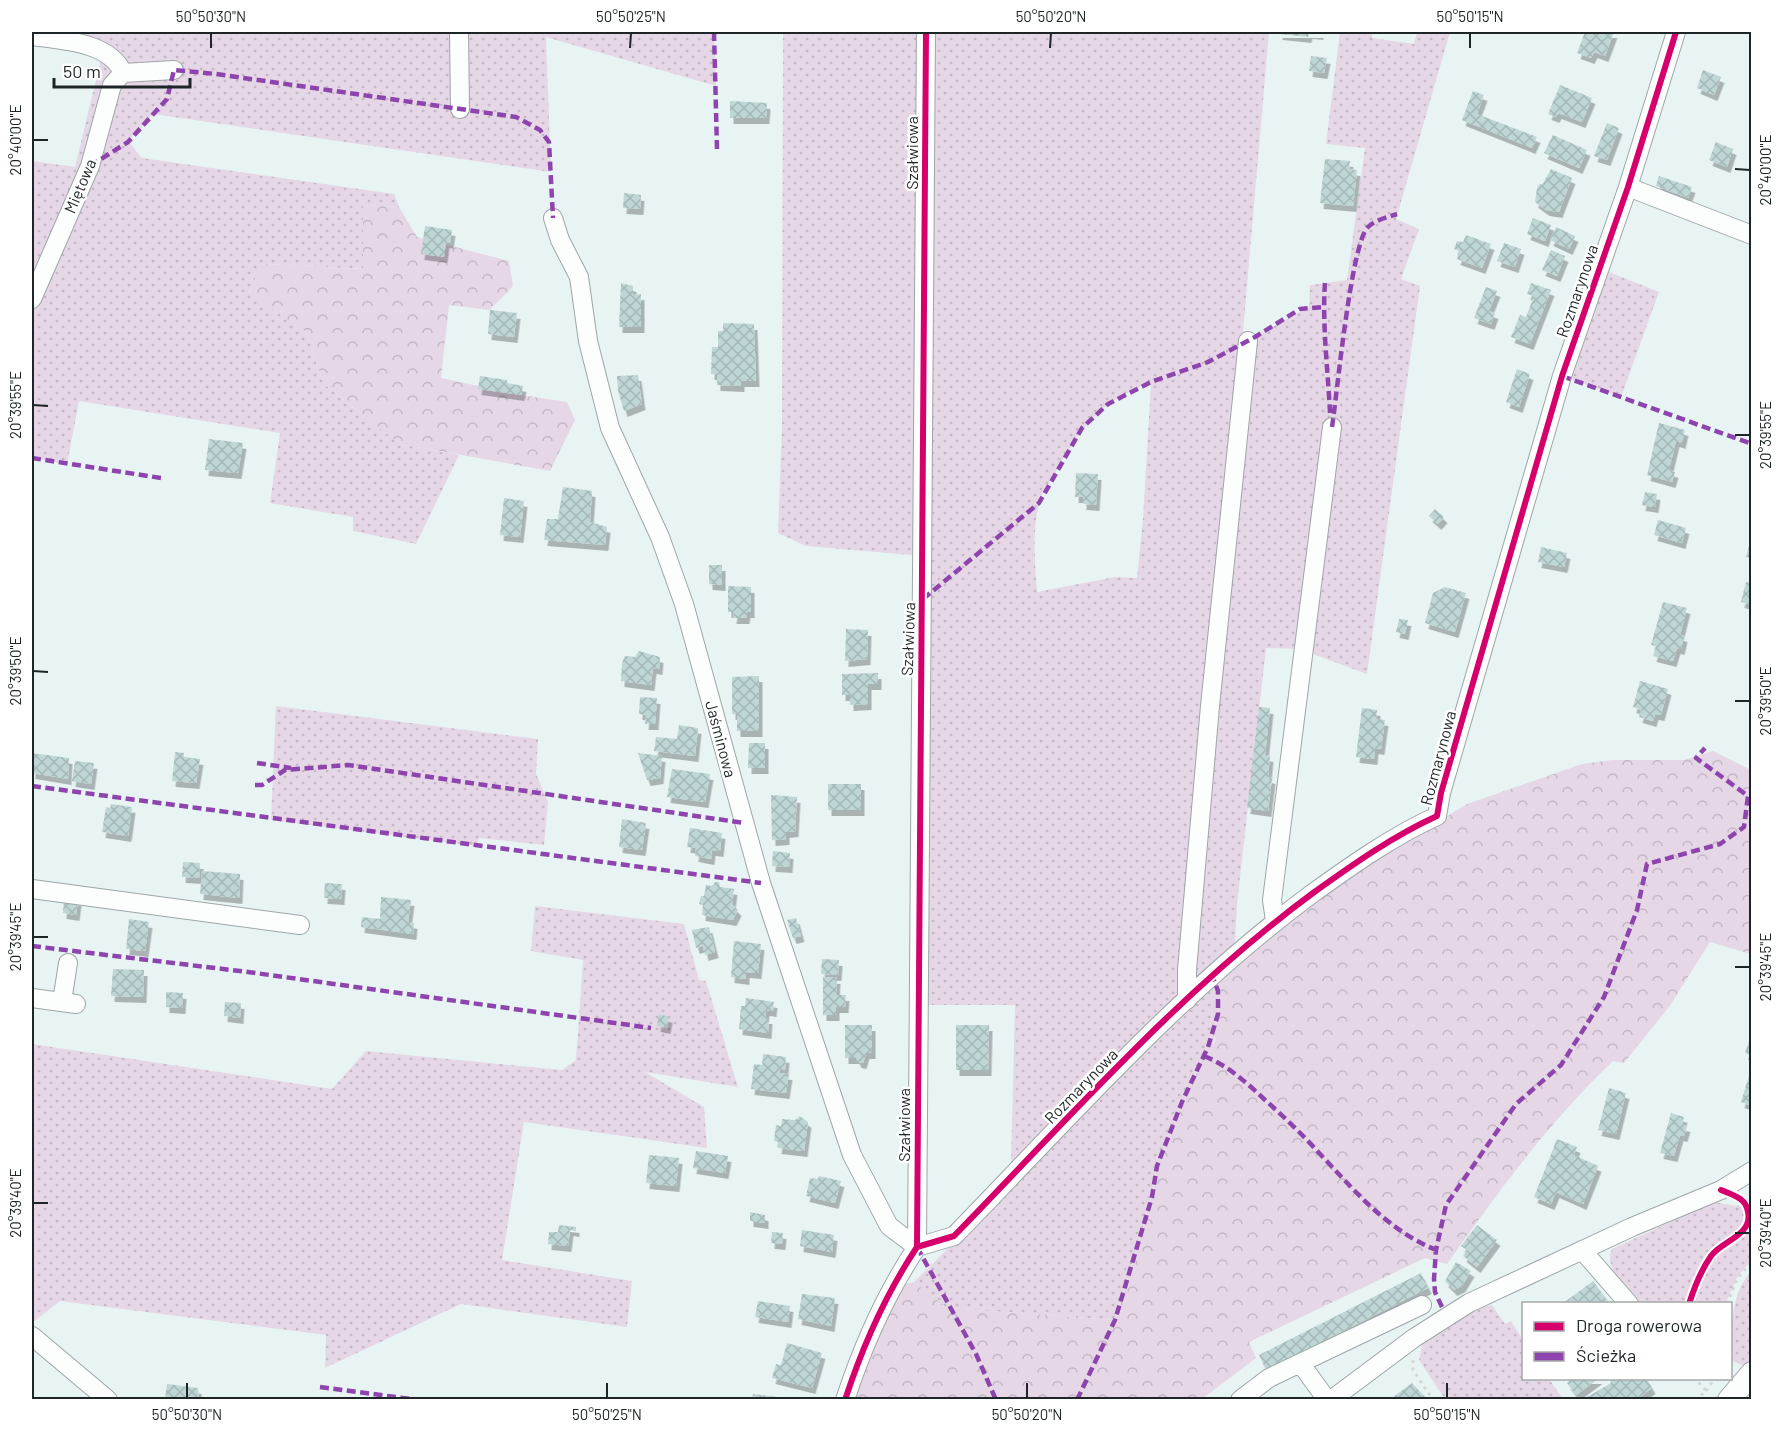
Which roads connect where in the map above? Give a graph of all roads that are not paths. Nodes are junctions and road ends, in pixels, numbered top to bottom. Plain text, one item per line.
1 (459, 32) edge
2 (926, 32) edge
3 (1676, 32) edge
4 (32, 36) edge
5 (174, 70) dead end
6 (123, 73) junction
7 (460, 110) dead end
8 (1628, 187) junction
9 (553, 218) dead end
10 (1752, 235) edge
11 (32, 299) edge
12 (1248, 341) dead end
13 (1332, 428) dead end
14 (32, 889) edge
15 (1275, 921) junction
16 (300, 925) dead end
17 (68, 963) dead end
18 (32, 998) edge
19 (1187, 1000) junction
20 (1752, 1171) edge
21 (916, 1247) junction
22 (1582, 1250) junction
23 (1627, 1302) edge
24 (1422, 1305) dead end
25 (32, 1336) edge
26 (1301, 1364) junction
27 (1752, 1373) edge
28 (1724, 1393) edge
29 (108, 1400) edge
30 (845, 1400) edge
31 (1240, 1400) edge
32 (1329, 1400) edge

1 - 7 street
2 - 21 street, Szałwiowa
3 - 8 street, Rozmarynowa
4 - 6 street
5 - 6 street
6 - 11 street, Miętowa
8 - 10 street
8 - 15 street, Rozmarynowa
9 - 21 street, Jaśminowa
12 - 19 street
13 - 15 street
14 - 16 street
15 - 19 street, Rozmarynowa
17 - 18 street
19 - 21 street, Rozmarynowa
20 - 22 street
21 - 30 street
22 - 23 street
22 - 32 street
24 - 26 street
25 - 29 street
26 - 31 street
26 - 32 street
27 - 28 main road

